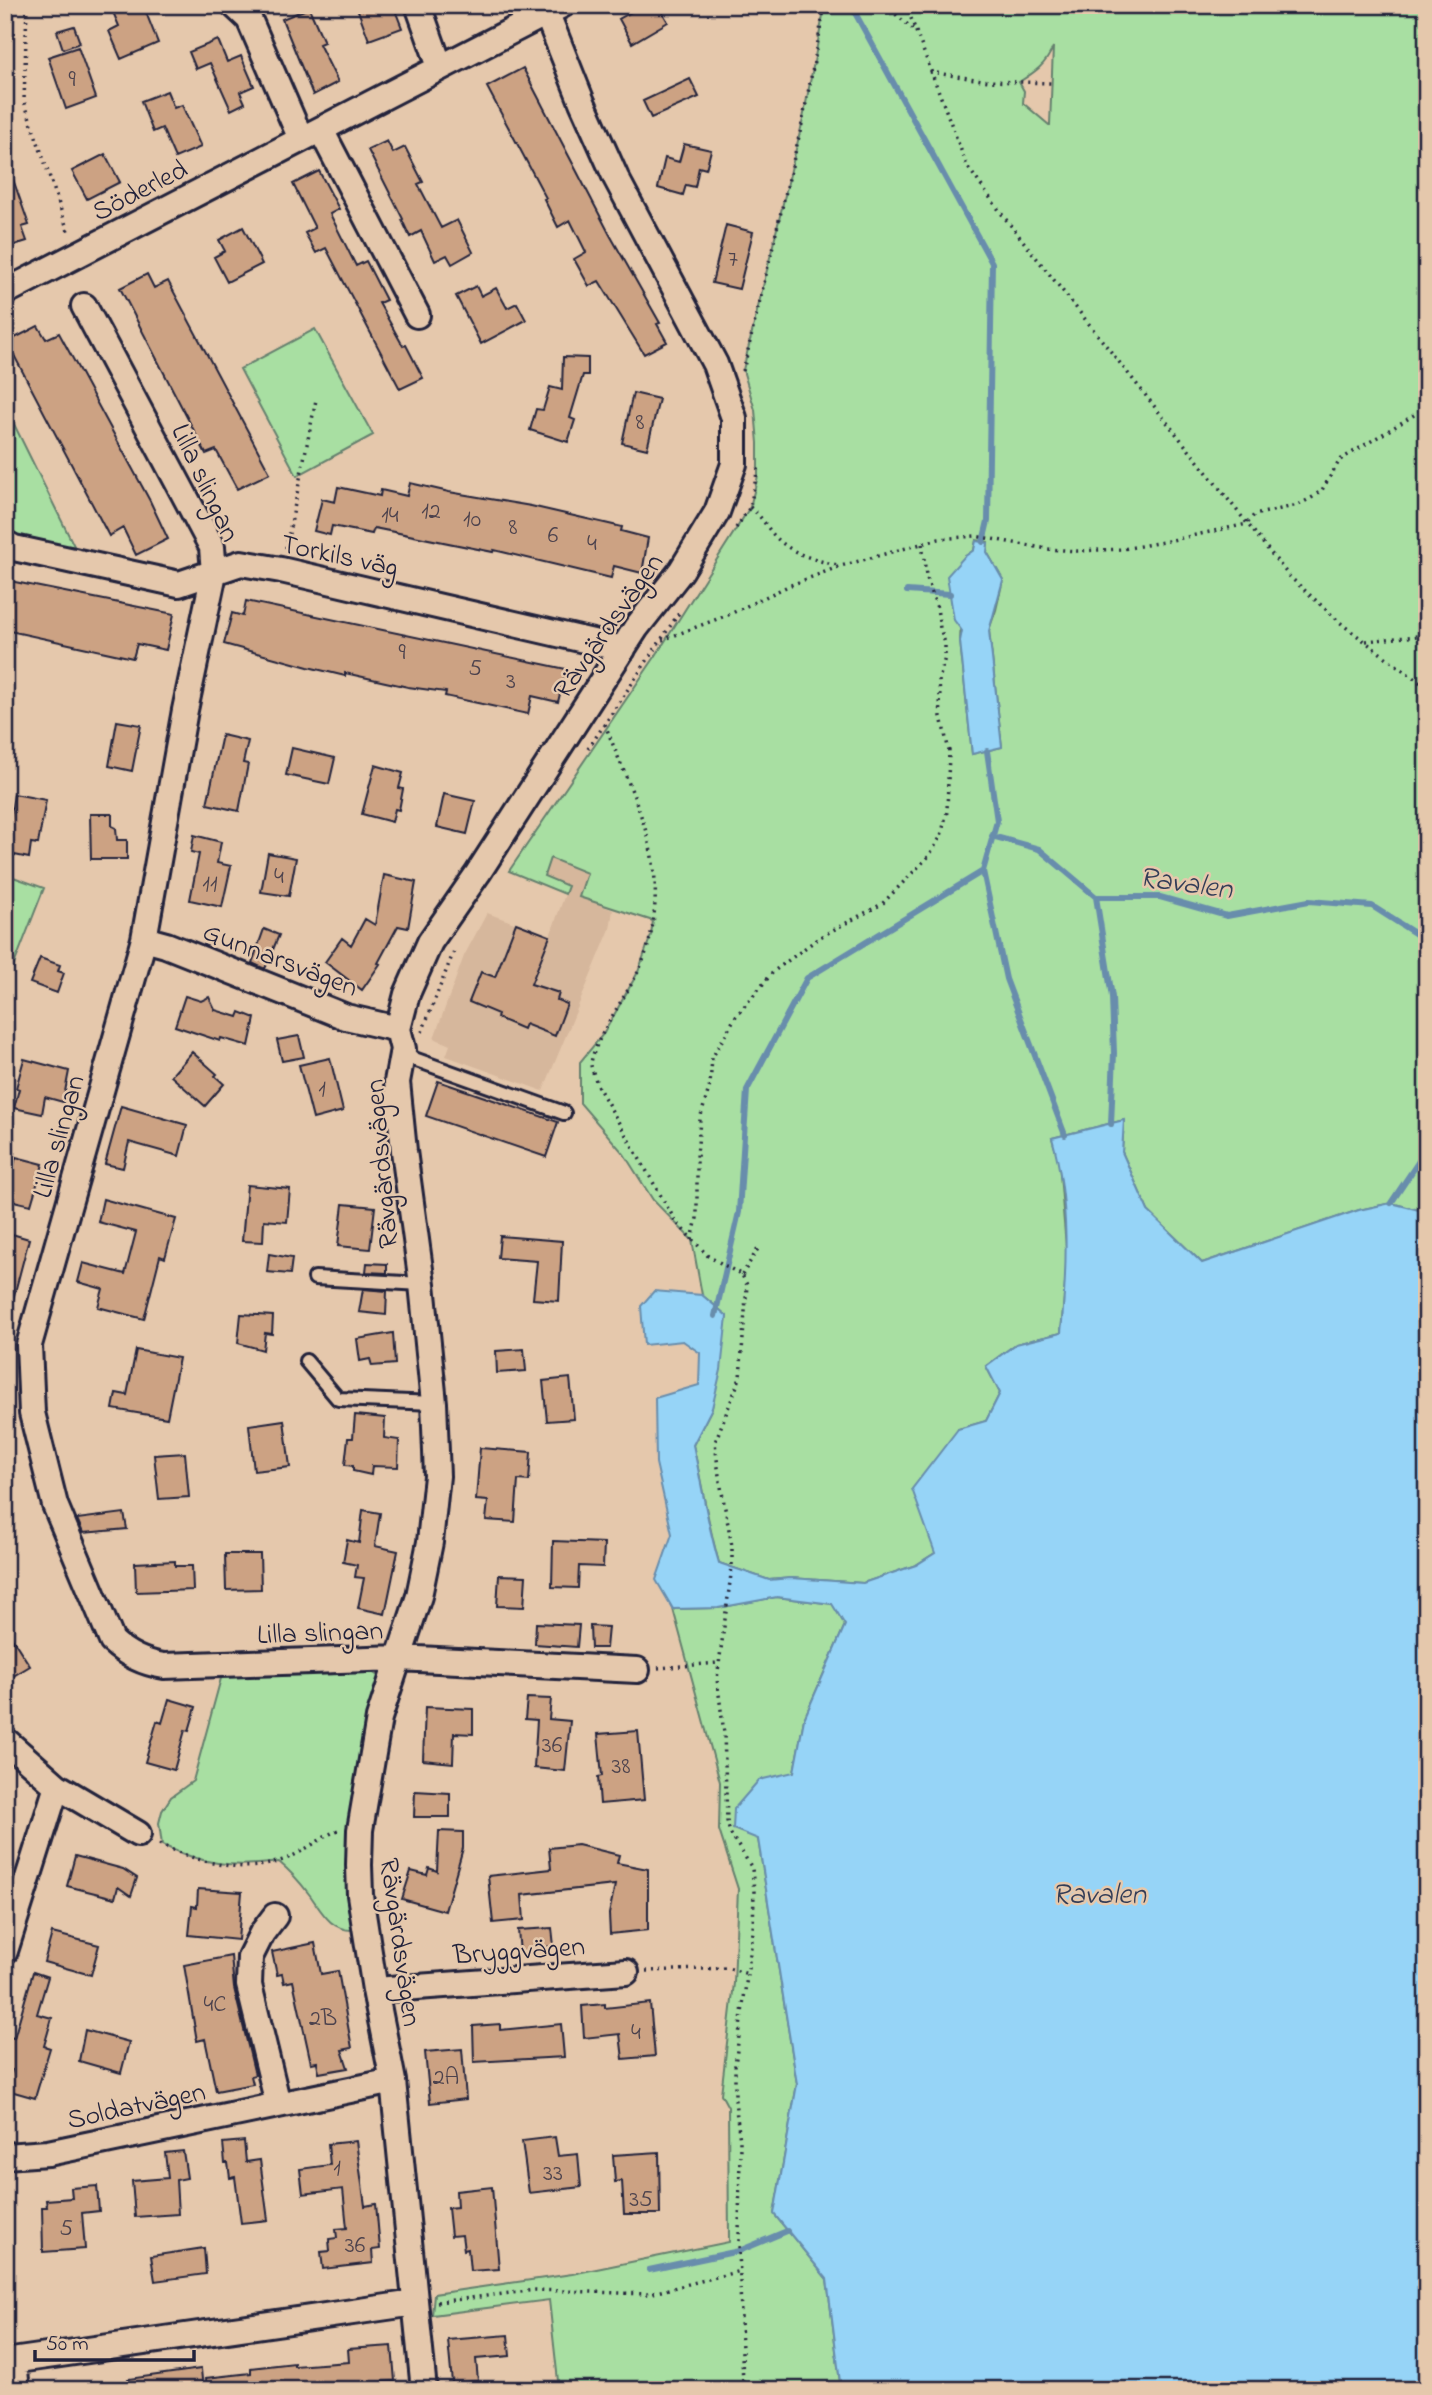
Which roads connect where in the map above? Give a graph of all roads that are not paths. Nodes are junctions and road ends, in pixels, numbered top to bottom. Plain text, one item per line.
1 (234, 5) edge
2 (418, 5) edge
3 (555, 9) edge
4 (440, 67) junction
5 (311, 134) junction
6 (5, 292) edge
7 (84, 306) dead end
8 (417, 315) dead end
9 (5, 543) edge
10 (214, 573) junction
11 (623, 649) junction
12 (144, 939) junction
13 (400, 1039) junction
14 (564, 1113) dead end
15 (315, 1278) dead end
16 (422, 1284) junction
17 (306, 1361) dead end
18 (434, 1403) junction
19 (398, 1658) junction
20 (637, 1670) road end
21 (5, 1740) edge
22 (57, 1786) junction
23 (138, 1835) road end
24 (275, 1916) dead end
25 (5, 1951) edge
26 (626, 1972) road end
27 (375, 1990) junction
28 (393, 2081) junction
29 (278, 2104) junction
30 (5, 2156) edge
31 (424, 2302) junction
32 (10, 2362) edge
33 (17, 2390) edge
34 (424, 2390) edge

1 - 5 street
2 - 4 street
3 - 4 street, Söderled
3 - 11 street, Rävgärdsvägen
4 - 5 street, Söderled
5 - 6 street, Söderled
5 - 8 street
7 - 10 street, Lilla slingan
9 - 10 street, Torkils väg
10 - 11 street, Torkils väg
10 - 12 street, Lilla slingan
11 - 13 street, Rävgärdsvägen
12 - 13 street, Gunnarsvägen
12 - 19 street, Lilla slingan
13 - 14 lane
13 - 16 street, Rävgärdsvägen
15 - 16 lane
16 - 18 street, Rävgärdsvägen
17 - 18 lane
18 - 19 street, Rävgärdsvägen
19 - 20 street, Lilla slingan
19 - 27 street, Rävgärdsvägen
21 - 22 street
22 - 23 street
22 - 25 street
24 - 29 street
26 - 27 street, Bryggvägen
27 - 28 street, Rävgärdsvägen
28 - 29 street, Soldatvägen
28 - 31 street, Rävgärdsvägen
29 - 30 street, Soldatvägen
31 - 32 street
31 - 34 street, Rävgärdsvägen
32 - 33 street

